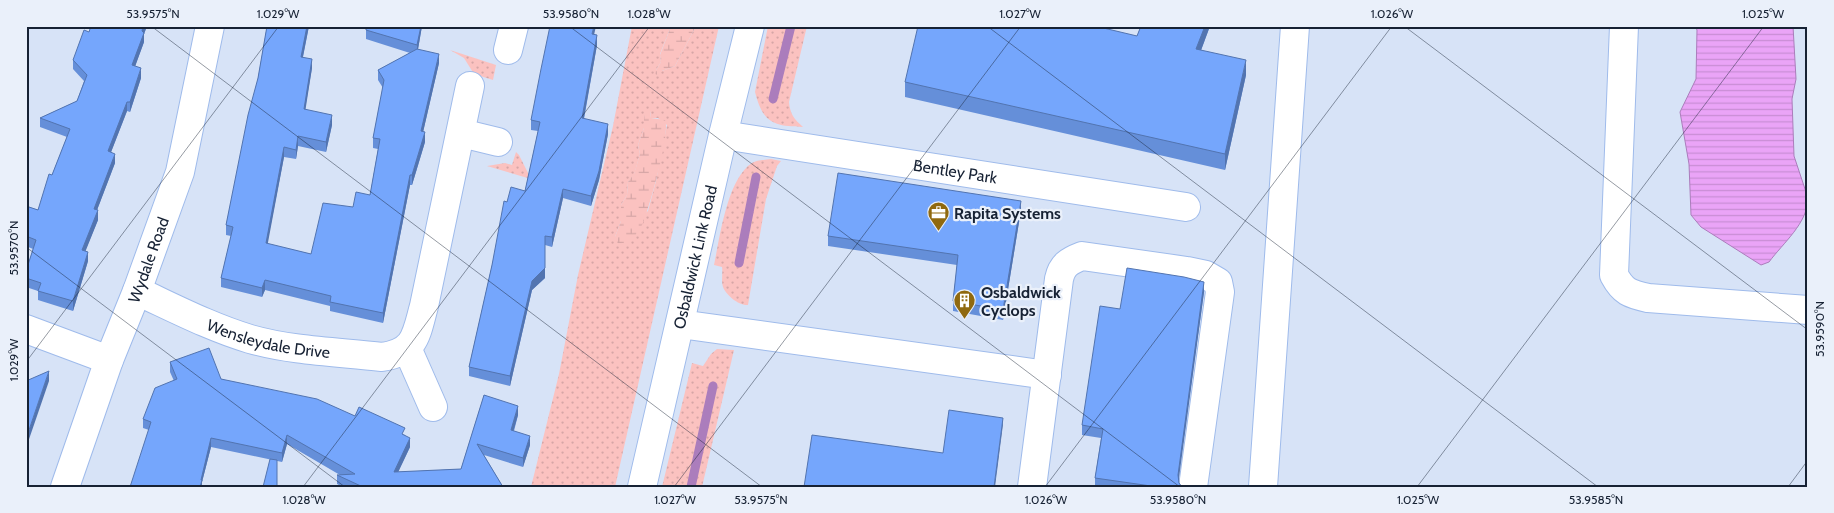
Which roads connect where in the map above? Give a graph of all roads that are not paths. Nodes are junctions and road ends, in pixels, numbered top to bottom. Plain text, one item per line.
1 (210, 26) edge
2 (750, 26) edge
3 (1295, 26) edge
4 (1624, 26) edge
5 (470, 86) dead end
6 (461, 133) junction
7 (723, 135) junction
8 (498, 142) dead end
9 (1186, 207) dead end
10 (137, 291) junction
11 (1808, 310) edge
12 (680, 324) junction
13 (26, 329) edge
14 (407, 348) junction
15 (109, 360) junction
16 (1047, 375) junction
17 (433, 407) dead end
18 (65, 487) edge
19 (642, 487) edge
20 (1032, 487) edge
21 (1193, 487) edge
22 (1263, 487) edge

1 - 10 street, Wydale Road
2 - 7 street, Osbaldwick Link Road
3 - 22 street
4 - 11 street
5 - 6 street
6 - 8 street
6 - 14 street
7 - 9 street, Bentley Park
7 - 12 street, Osbaldwick Link Road
10 - 14 street, Wensleydale Drive
10 - 15 street, Wydale Road
12 - 16 street
12 - 19 street, Osbaldwick Link Road
13 - 15 street
14 - 17 street
15 - 18 street, Wydale Road
16 - 20 street
16 - 21 street

